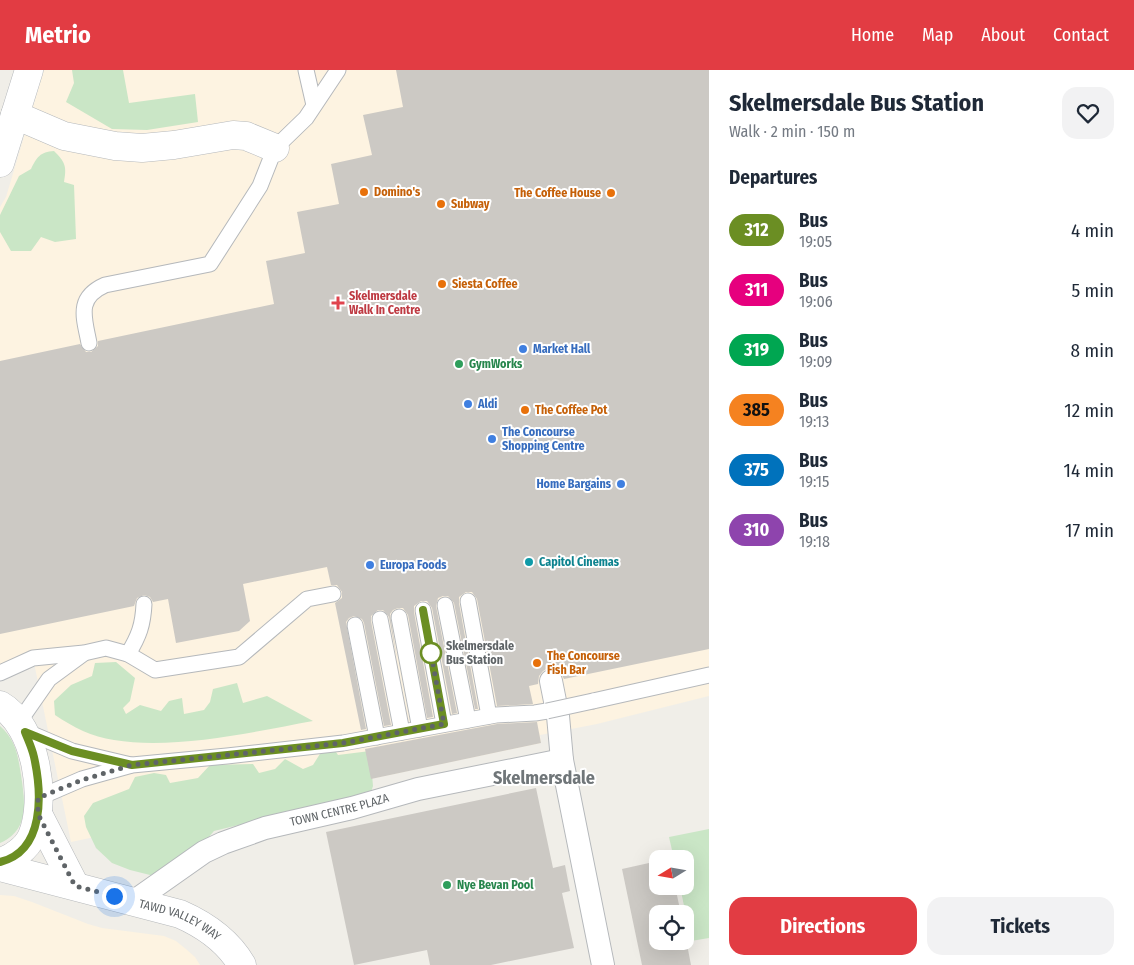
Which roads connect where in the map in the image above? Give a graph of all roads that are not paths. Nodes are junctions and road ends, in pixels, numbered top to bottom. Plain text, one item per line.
1 (29, 70) edge
2 (306, 70) edge
3 (338, 70) edge
4 (314, 105) junction
5 (15, 115) junction
6 (275, 148) junction
7 (0, 163) edge
8 (89, 342) dead end
9 (333, 594) dead end
10 (468, 601) dead end
11 (144, 604) dead end
12 (445, 605) dead end
13 (423, 610) dead end
14 (399, 617) dead end
15 (380, 620) dead end
16 (355, 625) dead end
17 (84, 654) junction
18 (128, 654) junction
19 (0, 672) edge
20 (709, 675) edge
21 (552, 682) dead end
22 (489, 716) junction
23 (15, 720) edge
24 (468, 720) junction
25 (444, 724) junction
26 (420, 729) junction
27 (402, 732) junction
28 (377, 737) junction
29 (562, 760) junction
30 (132, 765) junction
31 (38, 806) junction
32 (0, 862) edge
33 (0, 867) edge
34 (75, 886) junction
35 (133, 902) junction
36 (242, 965) edge
37 (603, 965) edge

1 - 5 street
2 - 4 lane
3 - 4 lane
4 - 6 lane
5 - 6 street
5 - 7 street
6 - 8 lane
9 - 18 lane
10 - 22 lane
11 - 18 lane
12 - 24 lane
13 - 25 lane
14 - 26 lane
15 - 27 lane
16 - 28 lane
17 - 18 lane
17 - 19 lane
17 - 23 lane
20 - 22 lane, bridge
21 - 29 street
22 - 24 lane
23 - 30 lane
23 - 31 street
24 - 25 lane
25 - 26 lane
26 - 27 lane
27 - 28 lane
28 - 30 lane
29 - 35 street, TOWN CENTRE PLAZA
29 - 37 street
30 - 31 lane
31 - 32 street
31 - 34 street
33 - 34 street, TAWD VALLEY WAY
34 - 35 street, TAWD VALLEY WAY
35 - 36 street, TAWD VALLEY WAY

